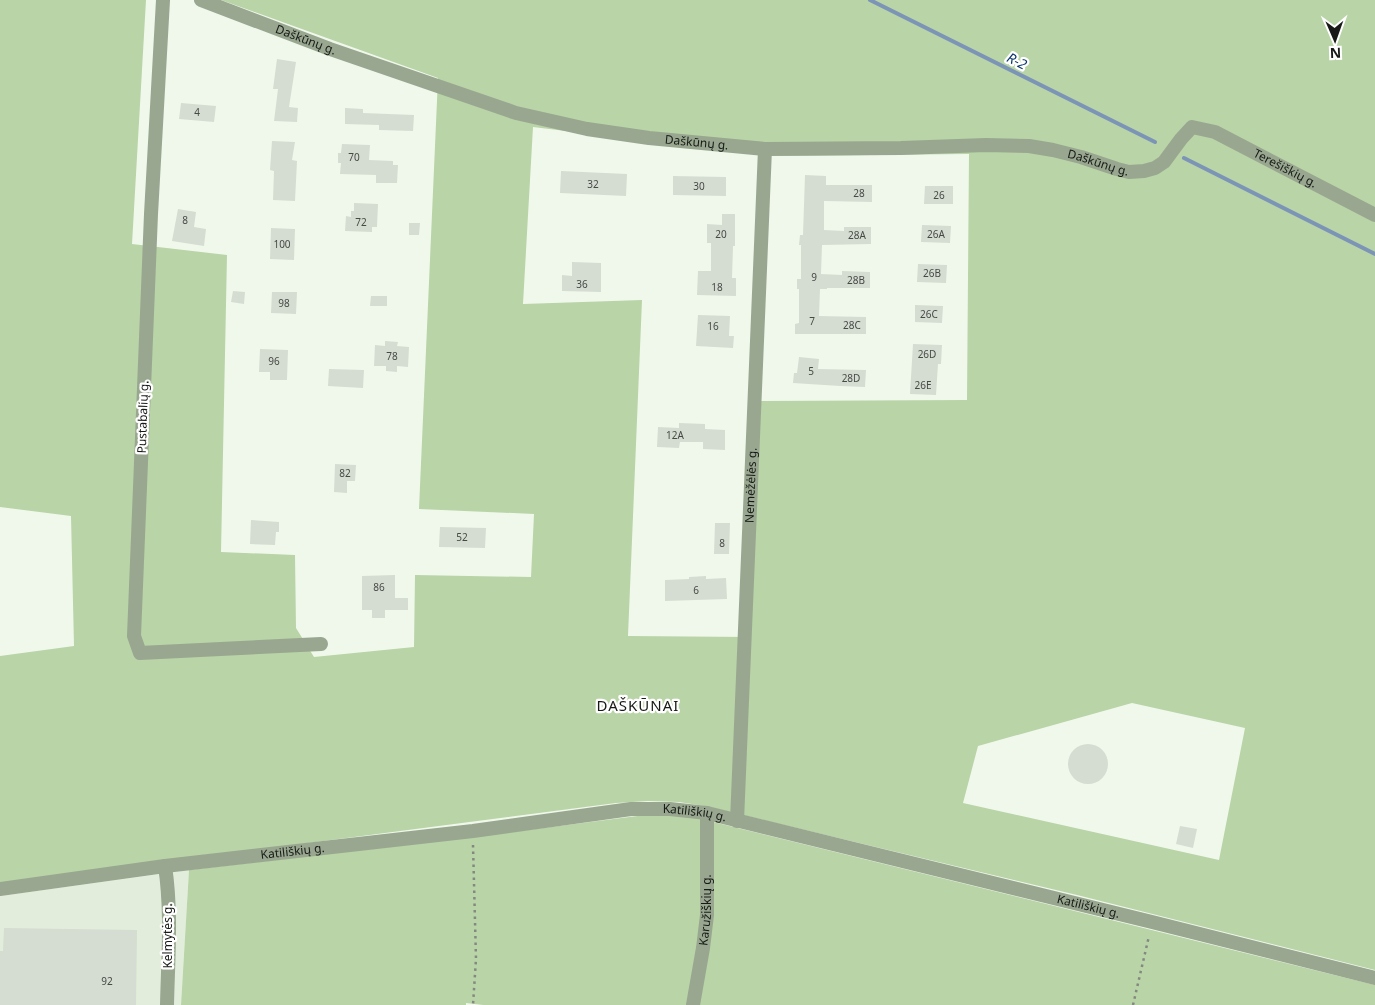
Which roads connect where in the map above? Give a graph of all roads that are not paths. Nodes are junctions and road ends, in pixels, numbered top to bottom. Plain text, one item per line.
1 (163, 0) edge
2 (200, 0) edge
3 (1192, 127) joint
4 (765, 149) junction
5 (1375, 215) edge
6 (321, 644) dead end
7 (707, 813) junction
8 (737, 821) junction
9 (165, 866) junction
10 (0, 889) edge
11 (1375, 978) edge
12 (167, 1005) edge
13 (693, 1005) edge

1 - 6 street, Pustabalių g.
2 - 4 street, Daškūnų g.
3 - 4 street, Daškūnų g.
3 - 5 street, Terešiškių g.
4 - 8 street, Nemėžėlės g.
7 - 8 street, Katiliškių g.
7 - 9 street, Katiliškių g.
7 - 13 street, Karužiškių g.
8 - 11 street, Katiliškių g.
9 - 10 street, Katiliškių g.
9 - 12 street, Kelmytės g.

